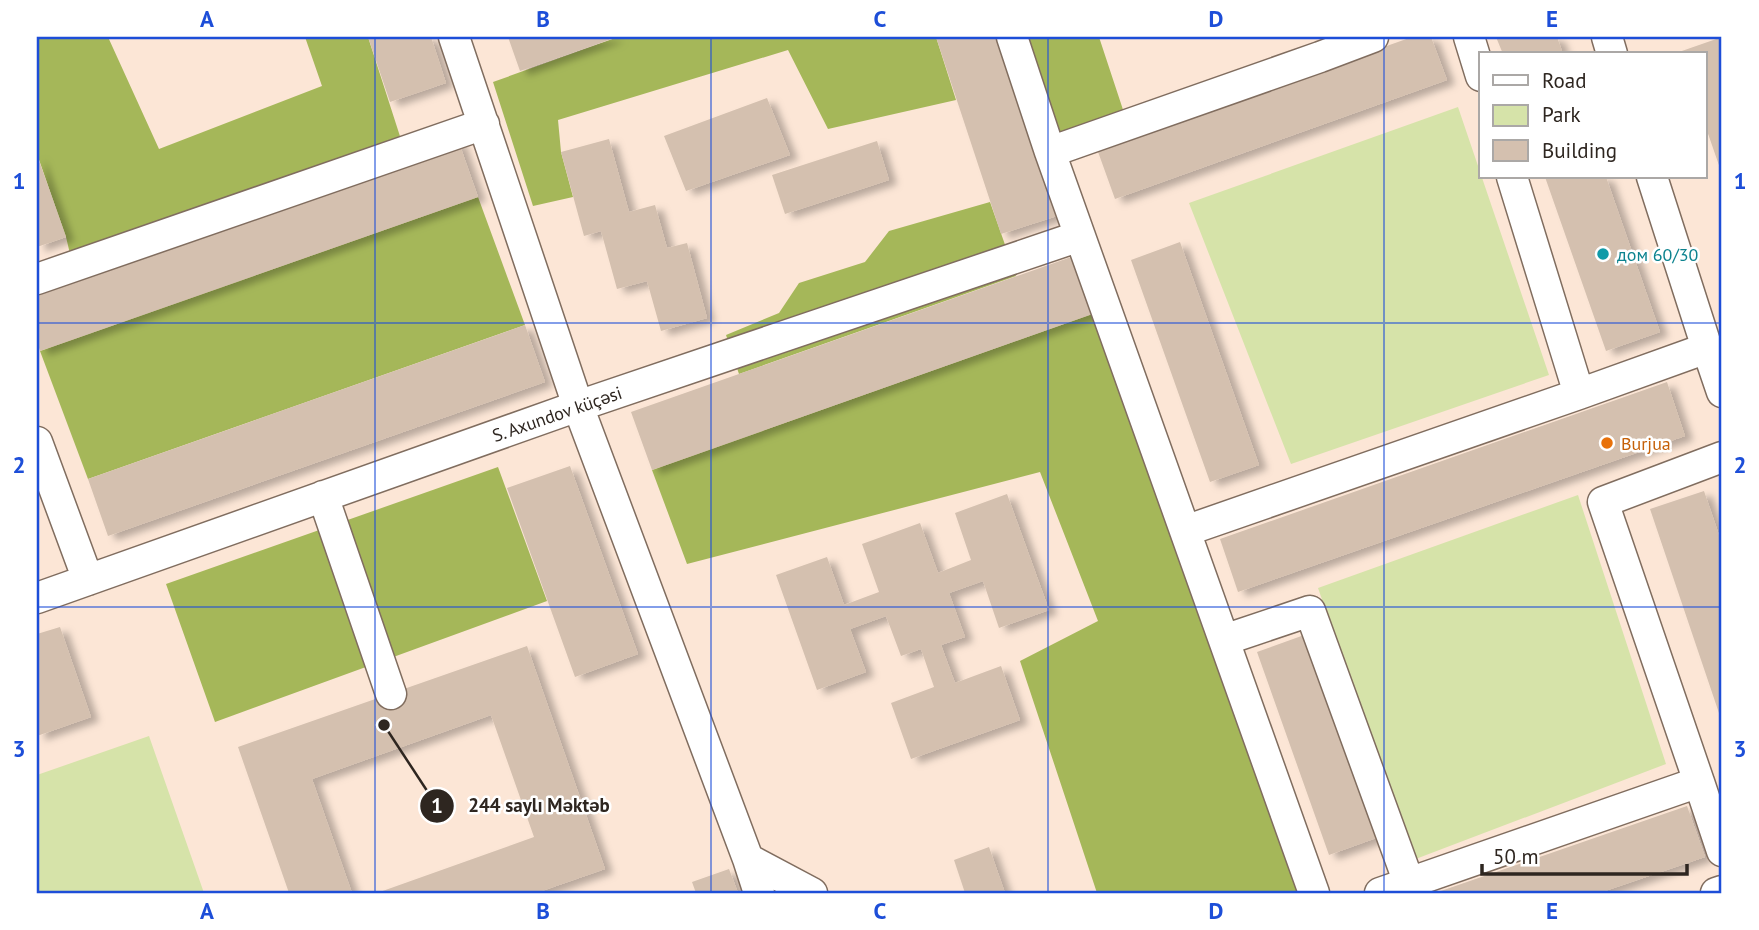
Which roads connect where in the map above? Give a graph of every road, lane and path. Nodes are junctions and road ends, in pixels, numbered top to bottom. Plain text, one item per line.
1 (454, 37) edge
2 (1012, 37) edge
3 (1373, 37) edge
4 (1469, 37) edge
5 (1321, 47) edge
6 (1479, 70) edge
7 (484, 124) junction
8 (1050, 152) junction
9 (1512, 178) edge
10 (1652, 178) edge
11 (1080, 236) junction
12 (37, 279) edge
13 (1707, 348) junction
14 (1722, 392) edge
15 (1579, 394) junction
16 (578, 406) junction
17 (37, 442) edge
18 (1722, 457) edge
19 (323, 496) junction
20 (1185, 531) junction
21 (88, 580) junction
22 (37, 598) edge
23 (1224, 640) junction
24 (391, 694) dead end
25 (1699, 782) junction
26 (1722, 850) edge
27 (748, 859) junction
28 (1409, 883) junction
29 (1722, 891) edge
30 (759, 893) edge
31 (812, 893) edge
32 (1314, 893) edge
33 (1380, 893) edge
34 (1716, 893) edge

1 - 7 street
2 - 8 street
3 - 5 street
4 - 6 street
5 - 8 street
7 - 12 street
7 - 16 street
8 - 11 street
9 - 15 street
10 - 13 street
11 - 16 street, S. Axundov küçəsi
11 - 20 street
13 - 14 street
13 - 15 street
15 - 20 street
16 - 19 street, S. Axundov küçəsi
16 - 27 street
17 - 21 street
18 - 25 street
19 - 21 street, S. Axundov küçəsi
19 - 24 street
20 - 23 street
21 - 22 street, S. Axundov küçəsi
23 - 28 street
23 - 32 street
25 - 26 street
25 - 28 street
27 - 30 street
27 - 31 street
28 - 33 street
29 - 34 street

